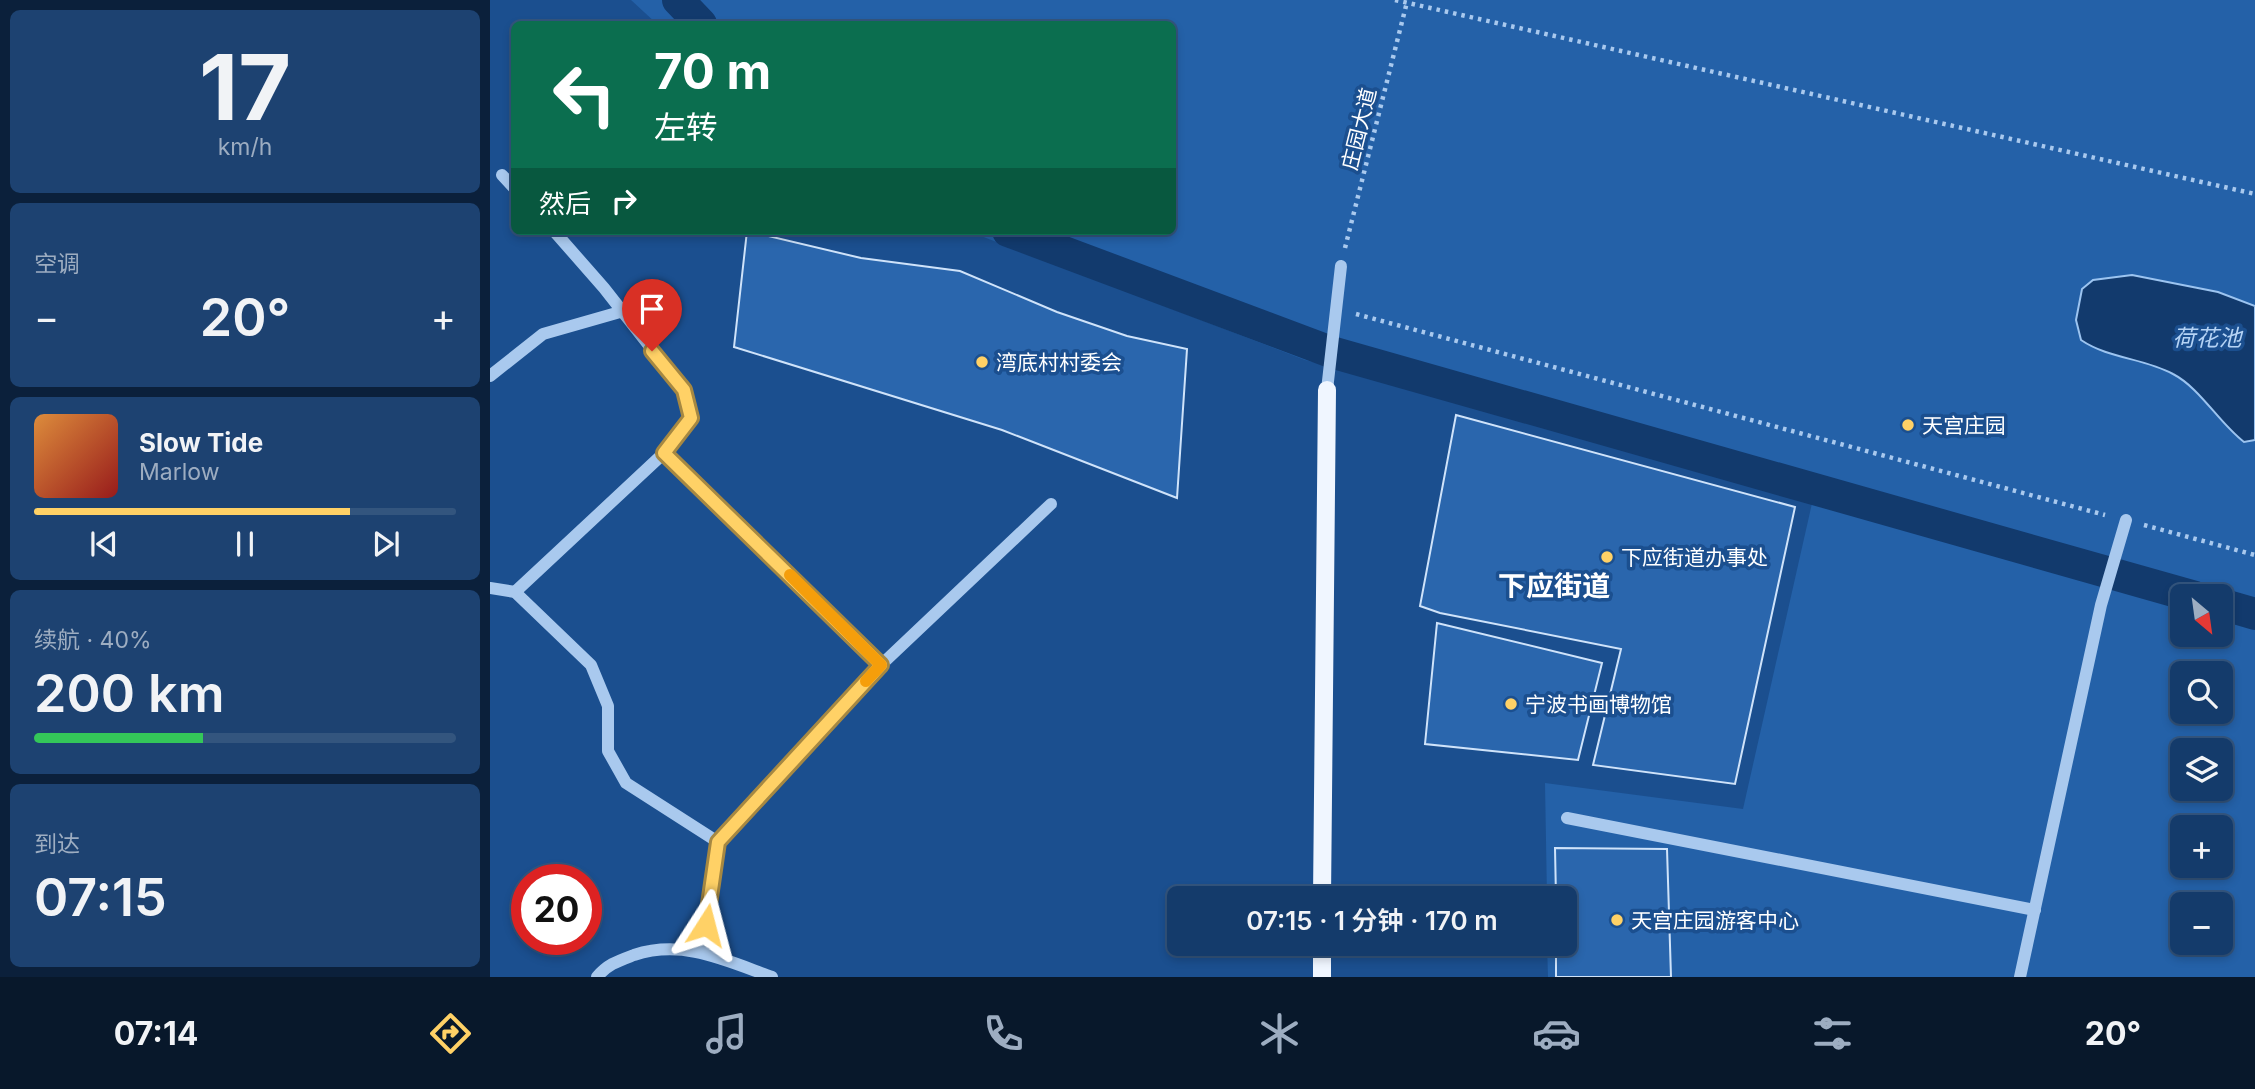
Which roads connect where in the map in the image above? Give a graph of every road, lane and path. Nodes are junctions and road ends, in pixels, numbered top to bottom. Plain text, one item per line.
1 (1395, 0) edge
2 (1407, 1) edge
3 (502, 175) dead end
4 (511, 185) edge
5 (2255, 194) edge
6 (558, 235) edge
7 (1341, 266) joint
8 (1336, 309) junction
9 (620, 312) junction
10 (490, 376) edge
11 (1327, 390) joint
12 (664, 453) junction
13 (1051, 504) dead end
14 (2126, 520) junction
15 (2255, 555) edge
16 (490, 588) edge
17 (515, 592) junction
18 (881, 665) junction
19 (1567, 818) dead end
20 (718, 842) junction
21 (1322, 886) edge
22 (2035, 910) junction
23 (701, 952) junction
24 (1322, 956) edge
25 (597, 977) edge
26 (772, 977) edge
27 (1322, 977) edge
28 (2020, 977) edge

1 - 2 path
2 - 5 path
2 - 7 path, 庄园大道
3 - 4 street
6 - 9 street
7 - 8 street
8 - 11 street
8 - 14 path
9 - 10 street
9 - 12 street
11 - 21 main road
12 - 17 street
12 - 18 street
13 - 18 street
14 - 15 path
14 - 22 street
16 - 17 street
17 - 20 street
18 - 20 street
19 - 22 street
20 - 23 street
22 - 28 street
23 - 25 street
23 - 26 street
24 - 27 main road

